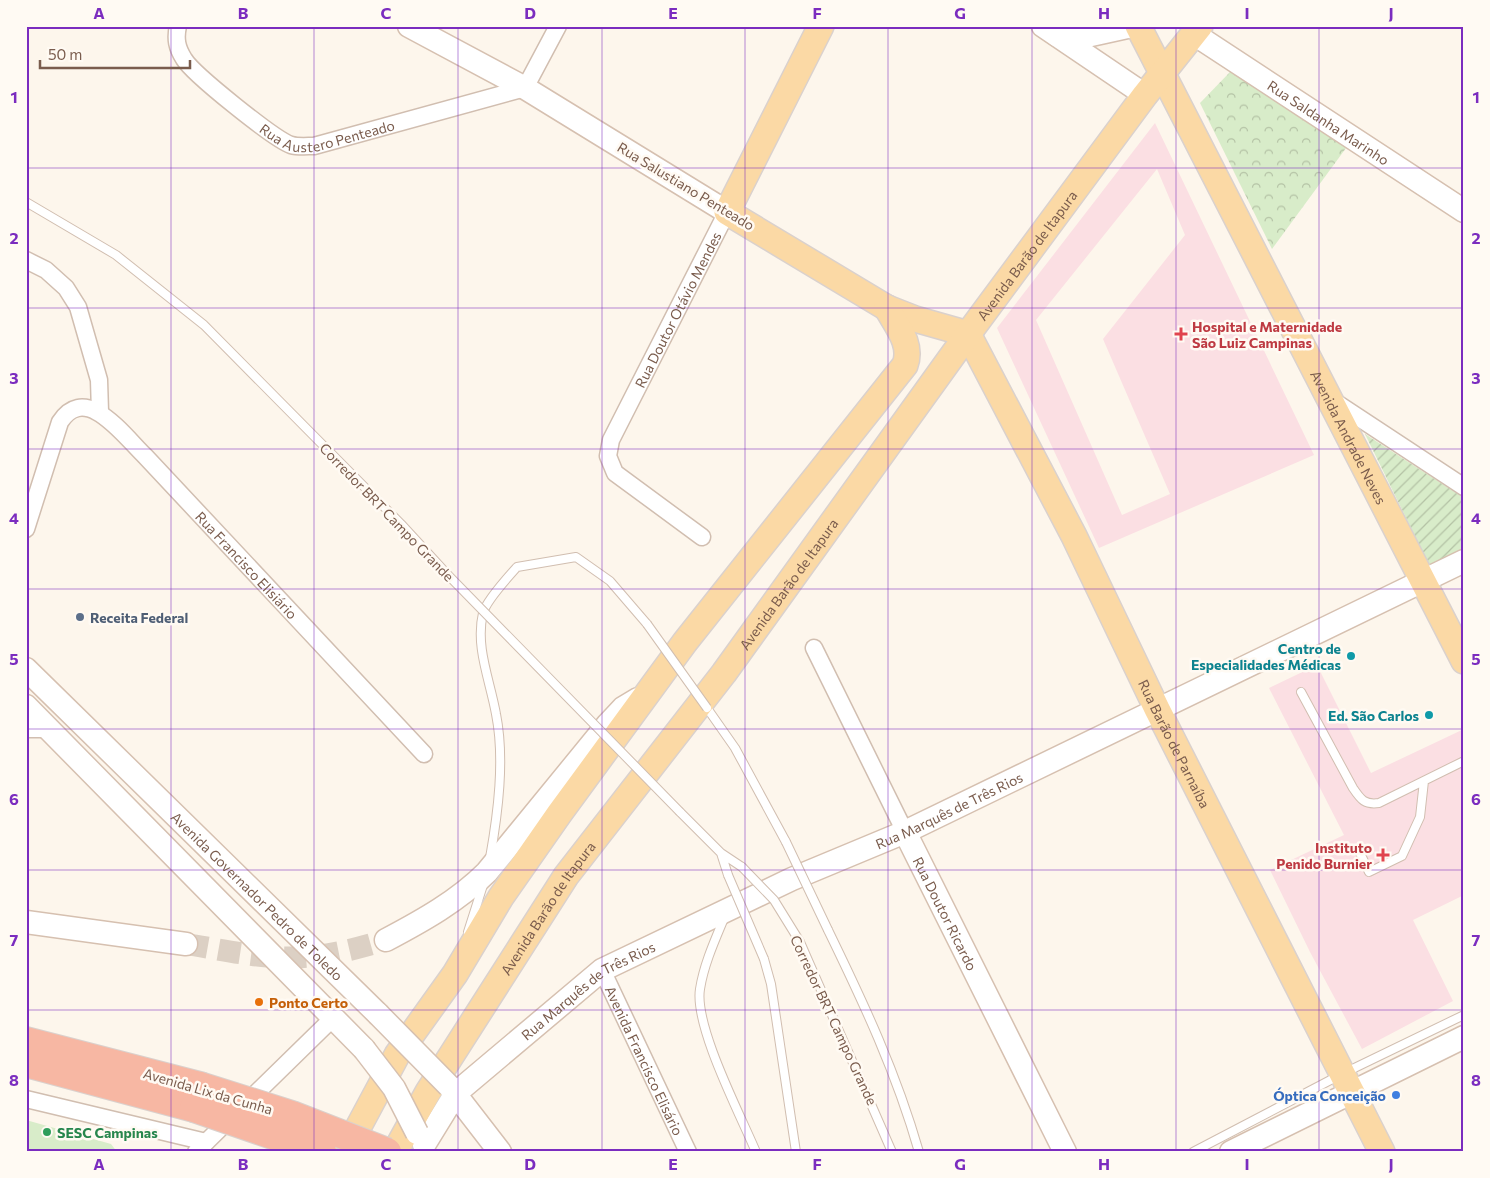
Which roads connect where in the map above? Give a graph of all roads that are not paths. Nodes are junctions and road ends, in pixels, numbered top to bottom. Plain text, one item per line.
1 (178, 26) edge
2 (409, 26) edge
3 (558, 26) edge
4 (821, 26) edge
5 (1132, 26) edge
6 (1138, 26) edge
7 (1197, 30) edge
8 (1050, 31) edge
9 (1162, 73) junction
10 (525, 88) junction
11 (1145, 95) junction
12 (26, 202) edge
13 (1464, 211) edge
14 (728, 212) junction
15 (26, 260) edge
16 (887, 308) junction
17 (968, 334) junction
18 (1327, 397) junction
19 (100, 412) junction
20 (1464, 486) edge
21 (26, 529) edge
22 (702, 537) dead end
23 (1464, 560) edge
24 (1423, 579) junction
25 (814, 648) dead end
26 (1464, 661) edge
27 (26, 670) edge
28 (1301, 692) dead end
29 (648, 695) junction
30 (26, 706) edge
31 (1156, 709) junction
32 (37, 729) edge
33 (424, 754) dead end
34 (1464, 761) edge
35 (1424, 781) junction
36 (905, 832) junction
37 (721, 853) junction
38 (1360, 853) dead end
39 (487, 872) junction
40 (726, 912) junction
41 (26, 922) edge
42 (386, 940) tunnel mouth
43 (186, 944) tunnel mouth
44 (602, 970) junction
45 (455, 974) junction
46 (1464, 1015) edge
47 (333, 1018) junction
48 (1464, 1037) edge
49 (26, 1041) edge
50 (26, 1063) edge
51 (1347, 1083) junction
52 (452, 1090) junction
53 (197, 1097) junction
54 (26, 1098) edge
55 (423, 1143) edge
56 (201, 1147) edge
57 (322, 1152) edge
58 (344, 1152) edge
59 (387, 1152) edge
60 (395, 1152) edge
61 (500, 1152) edge
62 (688, 1152) edge
63 (756, 1152) edge
64 (796, 1152) edge
65 (892, 1152) edge
66 (919, 1152) edge
67 (1065, 1152) edge
68 (1193, 1152) edge
69 (1231, 1152) edge
70 (1382, 1152) edge

1 - 10 street, Rua Austero Penteado
2 - 10 main road, Rua Salustiano Penteado
3 - 10 street
4 - 14 main road, Rua Doutor Otávio Mendes
5 - 8 main road
6 - 9 main road, Avenida Andrade Neves
7 - 9 main road, Avenida Barão de Itapura
7 - 13 main road, Rua Saldanha Marinho
8 - 11 main road
9 - 11 main road, Avenida Barão de Itapura
9 - 18 main road, Avenida Andrade Neves
10 - 14 main road, Rua Salustiano Penteado
11 - 17 main road, Avenida Barão de Itapura
12 - 37 lane, Corredor BRT Campo Grande, bridge
14 - 16 main road, Rua Salustiano Penteado
14 - 22 street, Rua Doutor Otávio Mendes
15 - 19 street
16 - 17 main road, Rua Salustiano Penteado
16 - 29 main road
17 - 31 main road, Rua Barão de Parnaíba
17 - 60 main road, Avenida Barão de Itapura
18 - 20 street
18 - 24 main road, Avenida Andrade Neves
19 - 21 street
19 - 33 street, Rua Francisco Elisiário
23 - 24 main road, Rua Marquês de Três Rios
24 - 26 main road, Avenida Andrade Neves
24 - 31 main road, Rua Marquês de Três Rios
25 - 36 street, Rua Doutor Ricardo
27 - 52 main road, Avenida Governador Pedro de Toledo, bridge
28 - 35 lane
29 - 39 main road
29 - 45 main road
30 - 32 main road, Avenida Governador Pedro de Toledo
31 - 36 main road, Rua Marquês de Três Rios
31 - 51 main road, Rua Barão de Parnaíba
32 - 47 main road, Avenida Governador Pedro de Toledo
34 - 35 lane
35 - 38 lane
36 - 40 main road, Rua Marquês de Três Rios
36 - 67 main road, Rua Doutor Ricardo
37 - 64 lane, Corredor BRT Campo Grande, bridge
37 - 65 lane, Corredor BRT Campo Grande, bridge
39 - 42 main road
39 - 45 lane
39 - 66 lane, bridge
40 - 44 main road, Rua Marquês de Três Rios
40 - 63 lane
41 - 43 main road
44 - 52 main road, Rua Marquês de Três Rios
44 - 62 street, Avenida Francisco Elisário
45 - 58 main road
46 - 51 lane
47 - 55 main road, Avenida Governador Pedro de Toledo, bridge
47 - 56 street
48 - 51 main road
49 - 53 highway, Avenida Lix da Cunha
50 - 53 highway, Avenida Lix da Cunha
51 - 68 lane
51 - 69 main road
51 - 70 main road, Rua Barão de Parnaíba
52 - 55 main road, Rua Marquês de Três Rios
52 - 61 main road, Avenida Governador Pedro de Toledo
53 - 57 highway, Avenida Lix da Cunha, bridge
53 - 59 highway, Avenida Lix da Cunha, bridge
54 - 56 street

